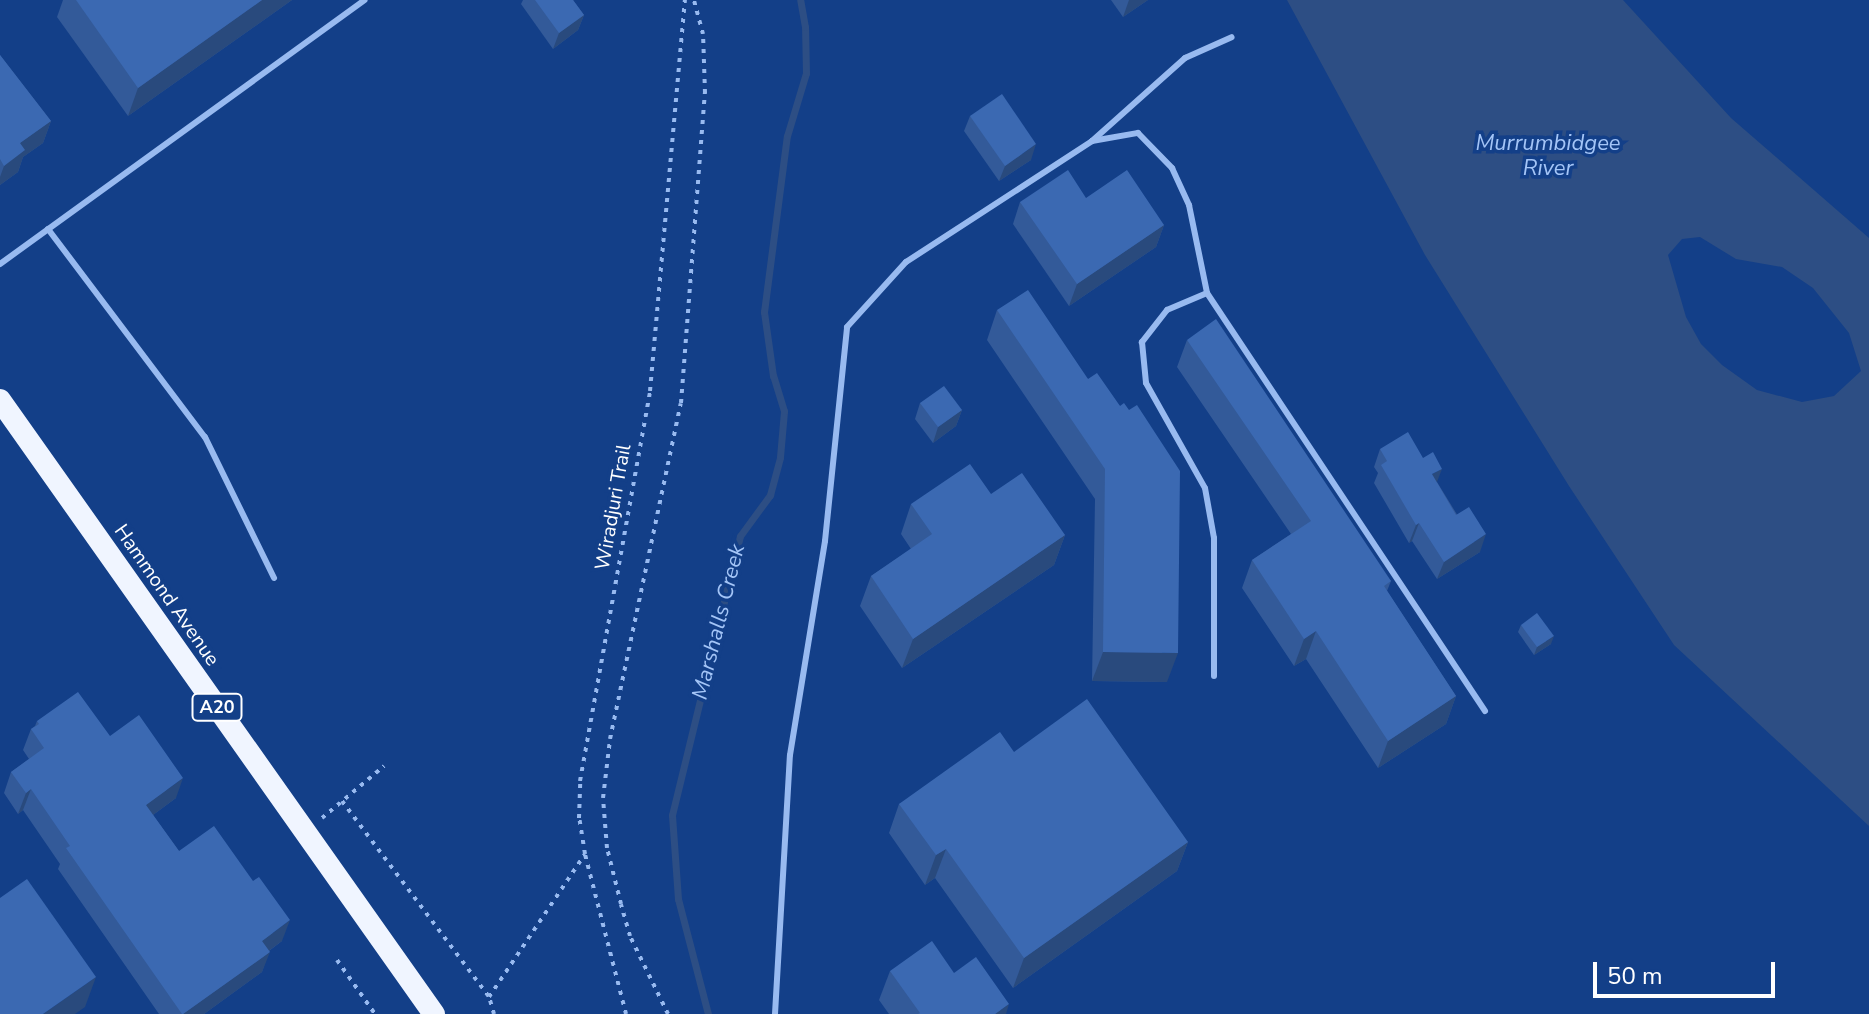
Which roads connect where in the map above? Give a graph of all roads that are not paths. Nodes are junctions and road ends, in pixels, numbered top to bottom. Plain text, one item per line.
1 (365, 0) edge
2 (1232, 37) dead end
3 (1092, 141) junction
4 (48, 229) junction
5 (0, 264) edge
6 (1207, 293) junction
7 (0, 400) edge
8 (274, 578) dead end
9 (1214, 676) dead end
10 (1485, 711) dead end
11 (434, 1014) edge
12 (775, 1014) edge

1 - 4 lane
2 - 3 lane
3 - 6 lane
3 - 12 lane
4 - 5 lane
4 - 8 lane
6 - 9 lane
6 - 10 lane
7 - 11 highway, Hammond Avenue / A20

